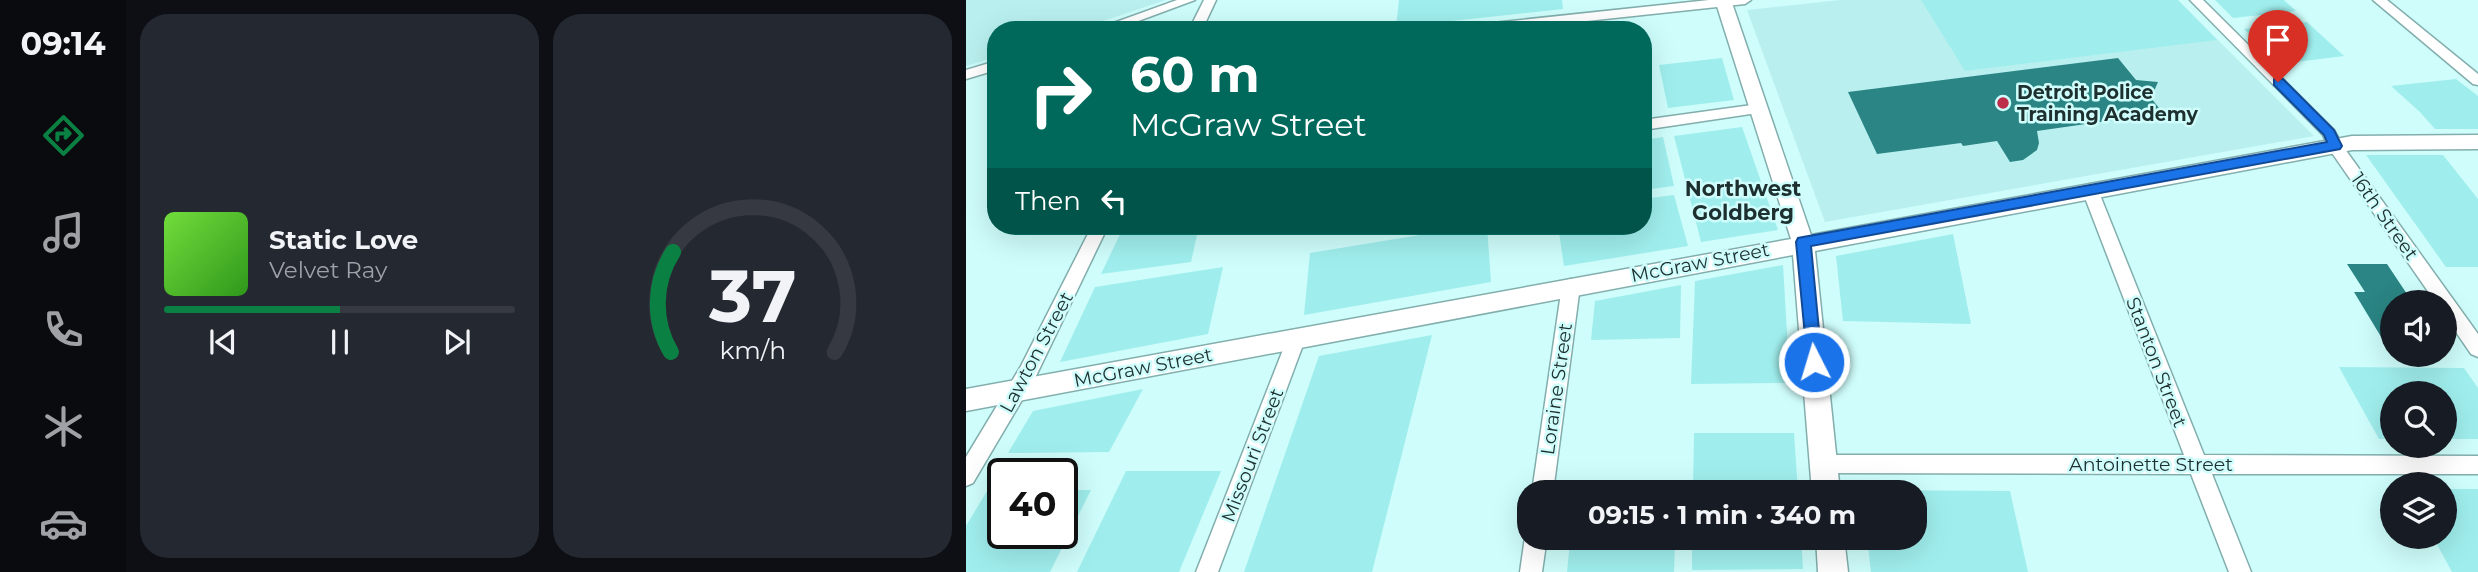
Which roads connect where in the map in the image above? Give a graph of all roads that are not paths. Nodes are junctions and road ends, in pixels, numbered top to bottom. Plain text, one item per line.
1 (1189, 0) edge
2 (1210, 0) edge
3 (1745, 0) edge
4 (2196, 0) edge
5 (2379, 0) edge
6 (1723, 1) edge
7 (1127, 21) edge
8 (1200, 21) edge
9 (1544, 21) edge
10 (987, 68) edge
11 (966, 75) edge
12 (2478, 81) edge
13 (1759, 109) junction
14 (1652, 124) edge
15 (2478, 142) edge
16 (2335, 146) junction
17 (2090, 190) junction
18 (1096, 235) edge
19 (1803, 242) junction
20 (1571, 286) junction
21 (1297, 337) junction
22 (2478, 349) edge
23 (1018, 390) junction
24 (966, 400) edge
25 (1823, 464) junction
26 (2197, 464) junction
27 (2478, 465) edge
28 (966, 476) edge
29 (1544, 480) edge
30 (1825, 480) edge
31 (1534, 550) edge
32 (1831, 550) edge
33 (1207, 572) edge
34 (1531, 572) edge
35 (1833, 572) edge
36 (2240, 572) edge

1 - 7 street
2 - 8 street
3 - 6 street
4 - 16 street, 16th Street
5 - 12 street
6 - 9 street
6 - 13 street
10 - 11 street
13 - 14 street
13 - 19 street
15 - 16 street, McGraw Street
16 - 17 street, McGraw Street
16 - 22 street, 16th Street
17 - 19 street, McGraw Street
17 - 26 street, Stanton Street
18 - 23 street, Lawton Street
19 - 20 street, McGraw Street
19 - 25 street
20 - 21 street, McGraw Street
20 - 29 street, Loraine Street
21 - 23 street, McGraw Street
21 - 33 street, Missouri Street
23 - 24 street, McGraw Street
23 - 28 street, Lawton Street
25 - 26 street, Antoinette Street
25 - 30 street
26 - 27 street, Antoinette Street
26 - 36 street, Stanton Street
31 - 34 street
32 - 35 street

